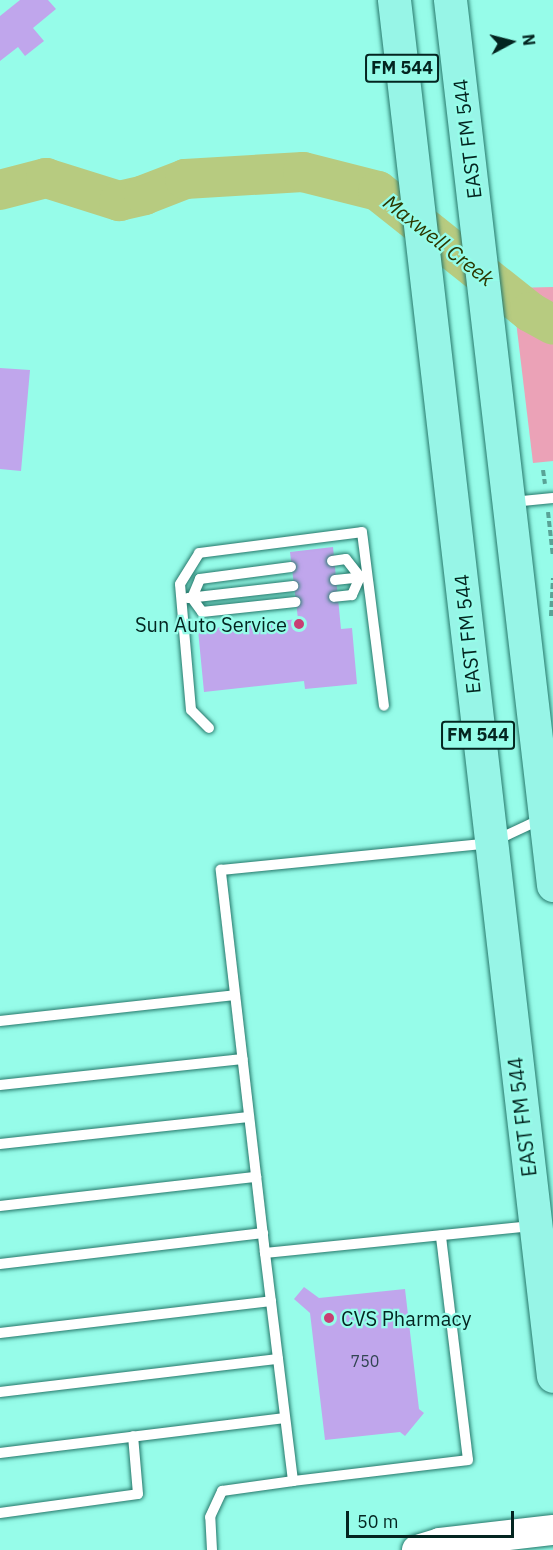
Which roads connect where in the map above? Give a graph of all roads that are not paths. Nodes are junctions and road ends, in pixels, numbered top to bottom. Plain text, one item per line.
1 (394, 0) edge
2 (450, 0) edge
3 (507, 488) junction
4 (553, 498) edge
5 (332, 561) dead end
6 (291, 567) dead end
7 (364, 577) junction
8 (335, 580) dead end
9 (293, 586) dead end
10 (334, 597) dead end
11 (187, 598) junction
12 (295, 602) dead end
13 (384, 706) dead end
14 (209, 728) dead end
15 (549, 817) edge
16 (490, 843) junction
17 (553, 885) edge
18 (235, 995) junction
19 (0, 1021) edge
20 (243, 1059) junction
21 (0, 1085) edge
22 (249, 1117) junction
23 (0, 1144) edge
24 (256, 1177) junction
25 (0, 1206) edge
26 (535, 1225) junction
27 (263, 1233) junction
28 (441, 1236) junction
29 (266, 1253) junction
30 (0, 1264) edge
31 (271, 1301) junction
32 (0, 1333) edge
33 (278, 1359) junction
34 (553, 1376) edge
35 (0, 1392) edge
36 (285, 1418) junction
37 (133, 1436) junction
38 (0, 1453) edge
39 (293, 1480) junction
40 (0, 1513) edge
41 (553, 1530) edge
42 (212, 1550) edge
43 (417, 1550) edge

1 - 16 main road, EAST FM 544 / FM 544
2 - 3 main road, EAST FM 544 / FM 544
3 - 4 lane
3 - 15 main road, EAST FM 544 / FM 544
5 - 7 lane
6 - 11 lane
7 - 8 lane
7 - 10 lane
7 - 11 lane
7 - 13 lane
9 - 11 lane
11 - 12 lane
11 - 14 lane
15 - 16 lane
15 - 17 main road, EAST FM 544 / FM 544
16 - 18 lane
16 - 26 main road, EAST FM 544 / FM 544
18 - 19 lane
18 - 20 lane
20 - 21 lane
20 - 22 lane
22 - 23 lane
22 - 24 lane
24 - 25 lane
24 - 27 lane
26 - 28 lane
26 - 34 main road, EAST FM 544 / FM 544
27 - 29 lane
27 - 30 lane
28 - 29 lane
28 - 39 lane
29 - 31 lane
31 - 32 lane
31 - 33 lane
33 - 35 lane
33 - 36 lane
36 - 37 lane
36 - 39 lane
37 - 38 lane
37 - 40 lane
39 - 42 lane
41 - 43 main road

